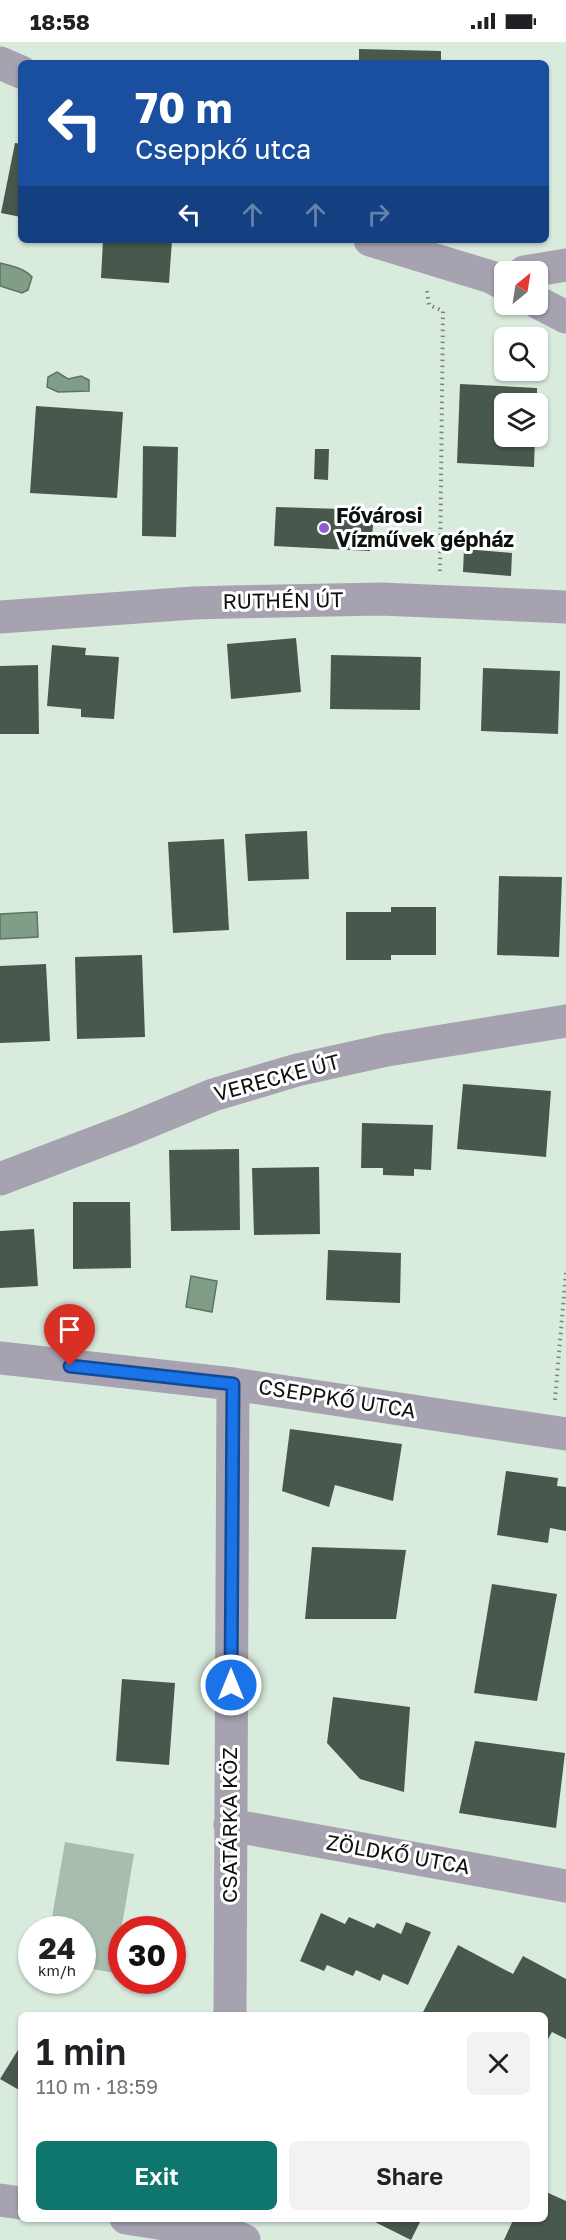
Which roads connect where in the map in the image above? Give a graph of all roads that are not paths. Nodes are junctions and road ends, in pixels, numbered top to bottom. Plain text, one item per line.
1 (0, 63) edge
2 (18, 71) edge
3 (380, 243) edge
4 (566, 265) edge
5 (548, 268) edge
6 (494, 276) edge
7 (548, 308) edge
8 (566, 317) edge
9 (566, 607) edge
10 (0, 617) edge
11 (566, 1021) edge
12 (0, 1179) edge
13 (0, 1358) edge
14 (233, 1384) junction
15 (559, 1433) edge
16 (230, 1825) junction
17 (566, 1886) edge
18 (230, 2012) edge
19 (0, 2200) edge
20 (18, 2203) edge
21 (159, 2222) edge
22 (234, 2231) edge

1 - 2 street
3 - 6 street
4 - 5 street
7 - 8 street
9 - 10 street, RUTHÉN ÚT
11 - 12 street, VERECKE ÚT
13 - 14 street, CSEPPKŐ UTCA
14 - 15 street, CSEPPKŐ UTCA
14 - 16 street, CSATÁRKA KÖZ
16 - 17 street, ZÖLDKŐ UTCA
16 - 18 street, CSATÁRKA KÖZ
19 - 20 street
21 - 22 street

